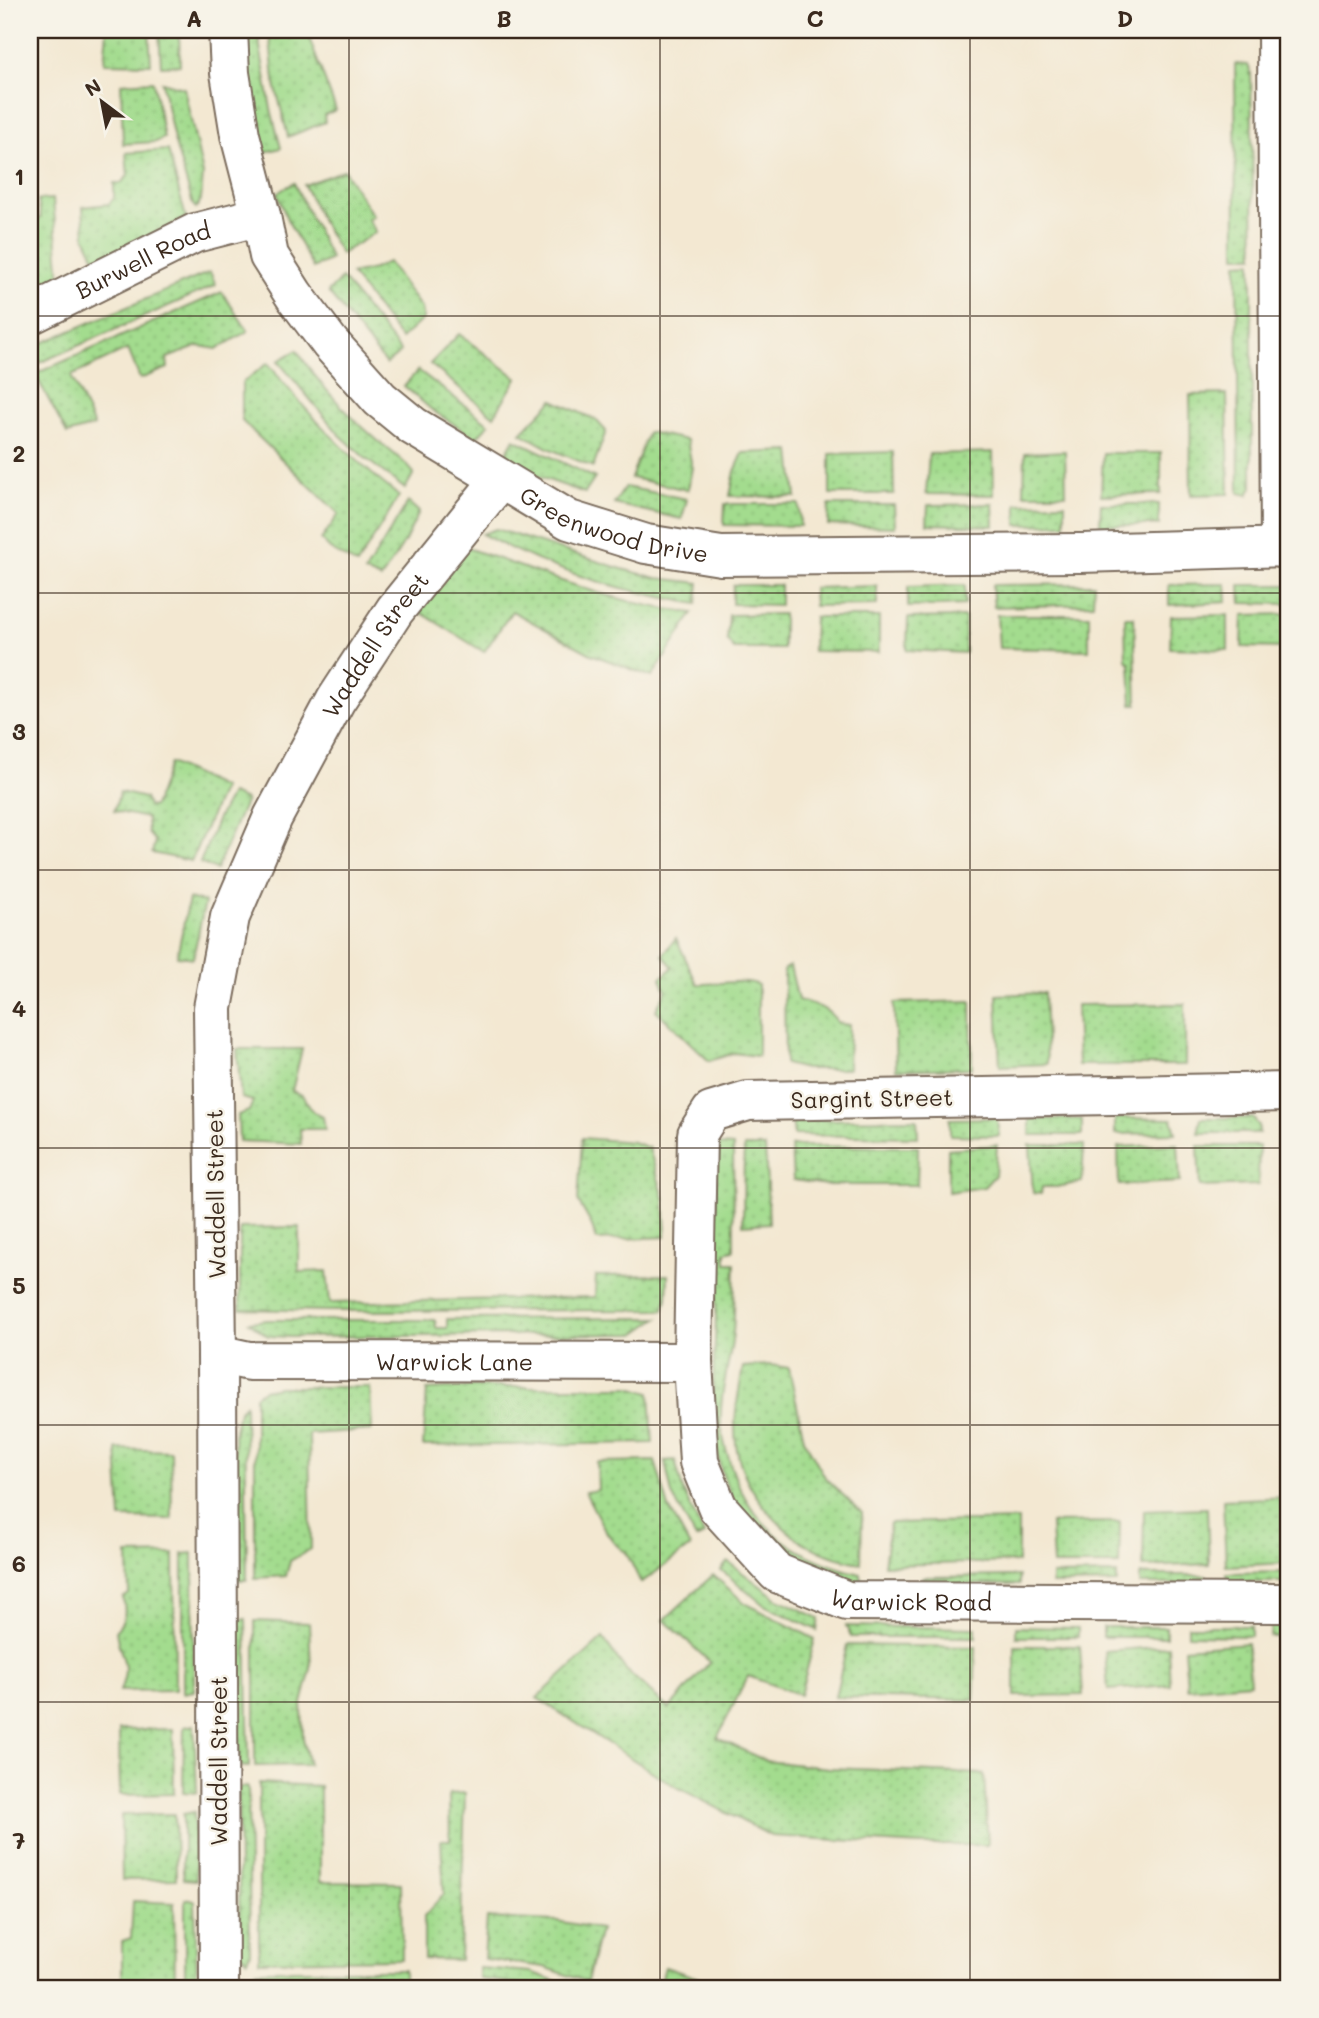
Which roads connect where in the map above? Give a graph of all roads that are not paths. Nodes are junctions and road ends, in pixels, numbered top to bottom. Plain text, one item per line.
1 (228, 30) edge
2 (1277, 30) edge
3 (261, 216) junction
4 (30, 316) edge
5 (499, 480) junction
6 (1284, 547) edge
7 (1289, 1092) edge
8 (217, 1354) junction
9 (693, 1362) junction
10 (1289, 1602) edge
11 (219, 1988) edge

1 - 3 street, Greenwood Drive
2 - 6 street
3 - 4 street, Burwell Road
3 - 5 street, Greenwood Drive
5 - 6 street, Greenwood Drive
5 - 8 street, Waddell Street
7 - 9 street, Sargint Street
8 - 9 street, Warwick Lane
8 - 11 street, Waddell Street
9 - 10 street, Warwick Road

